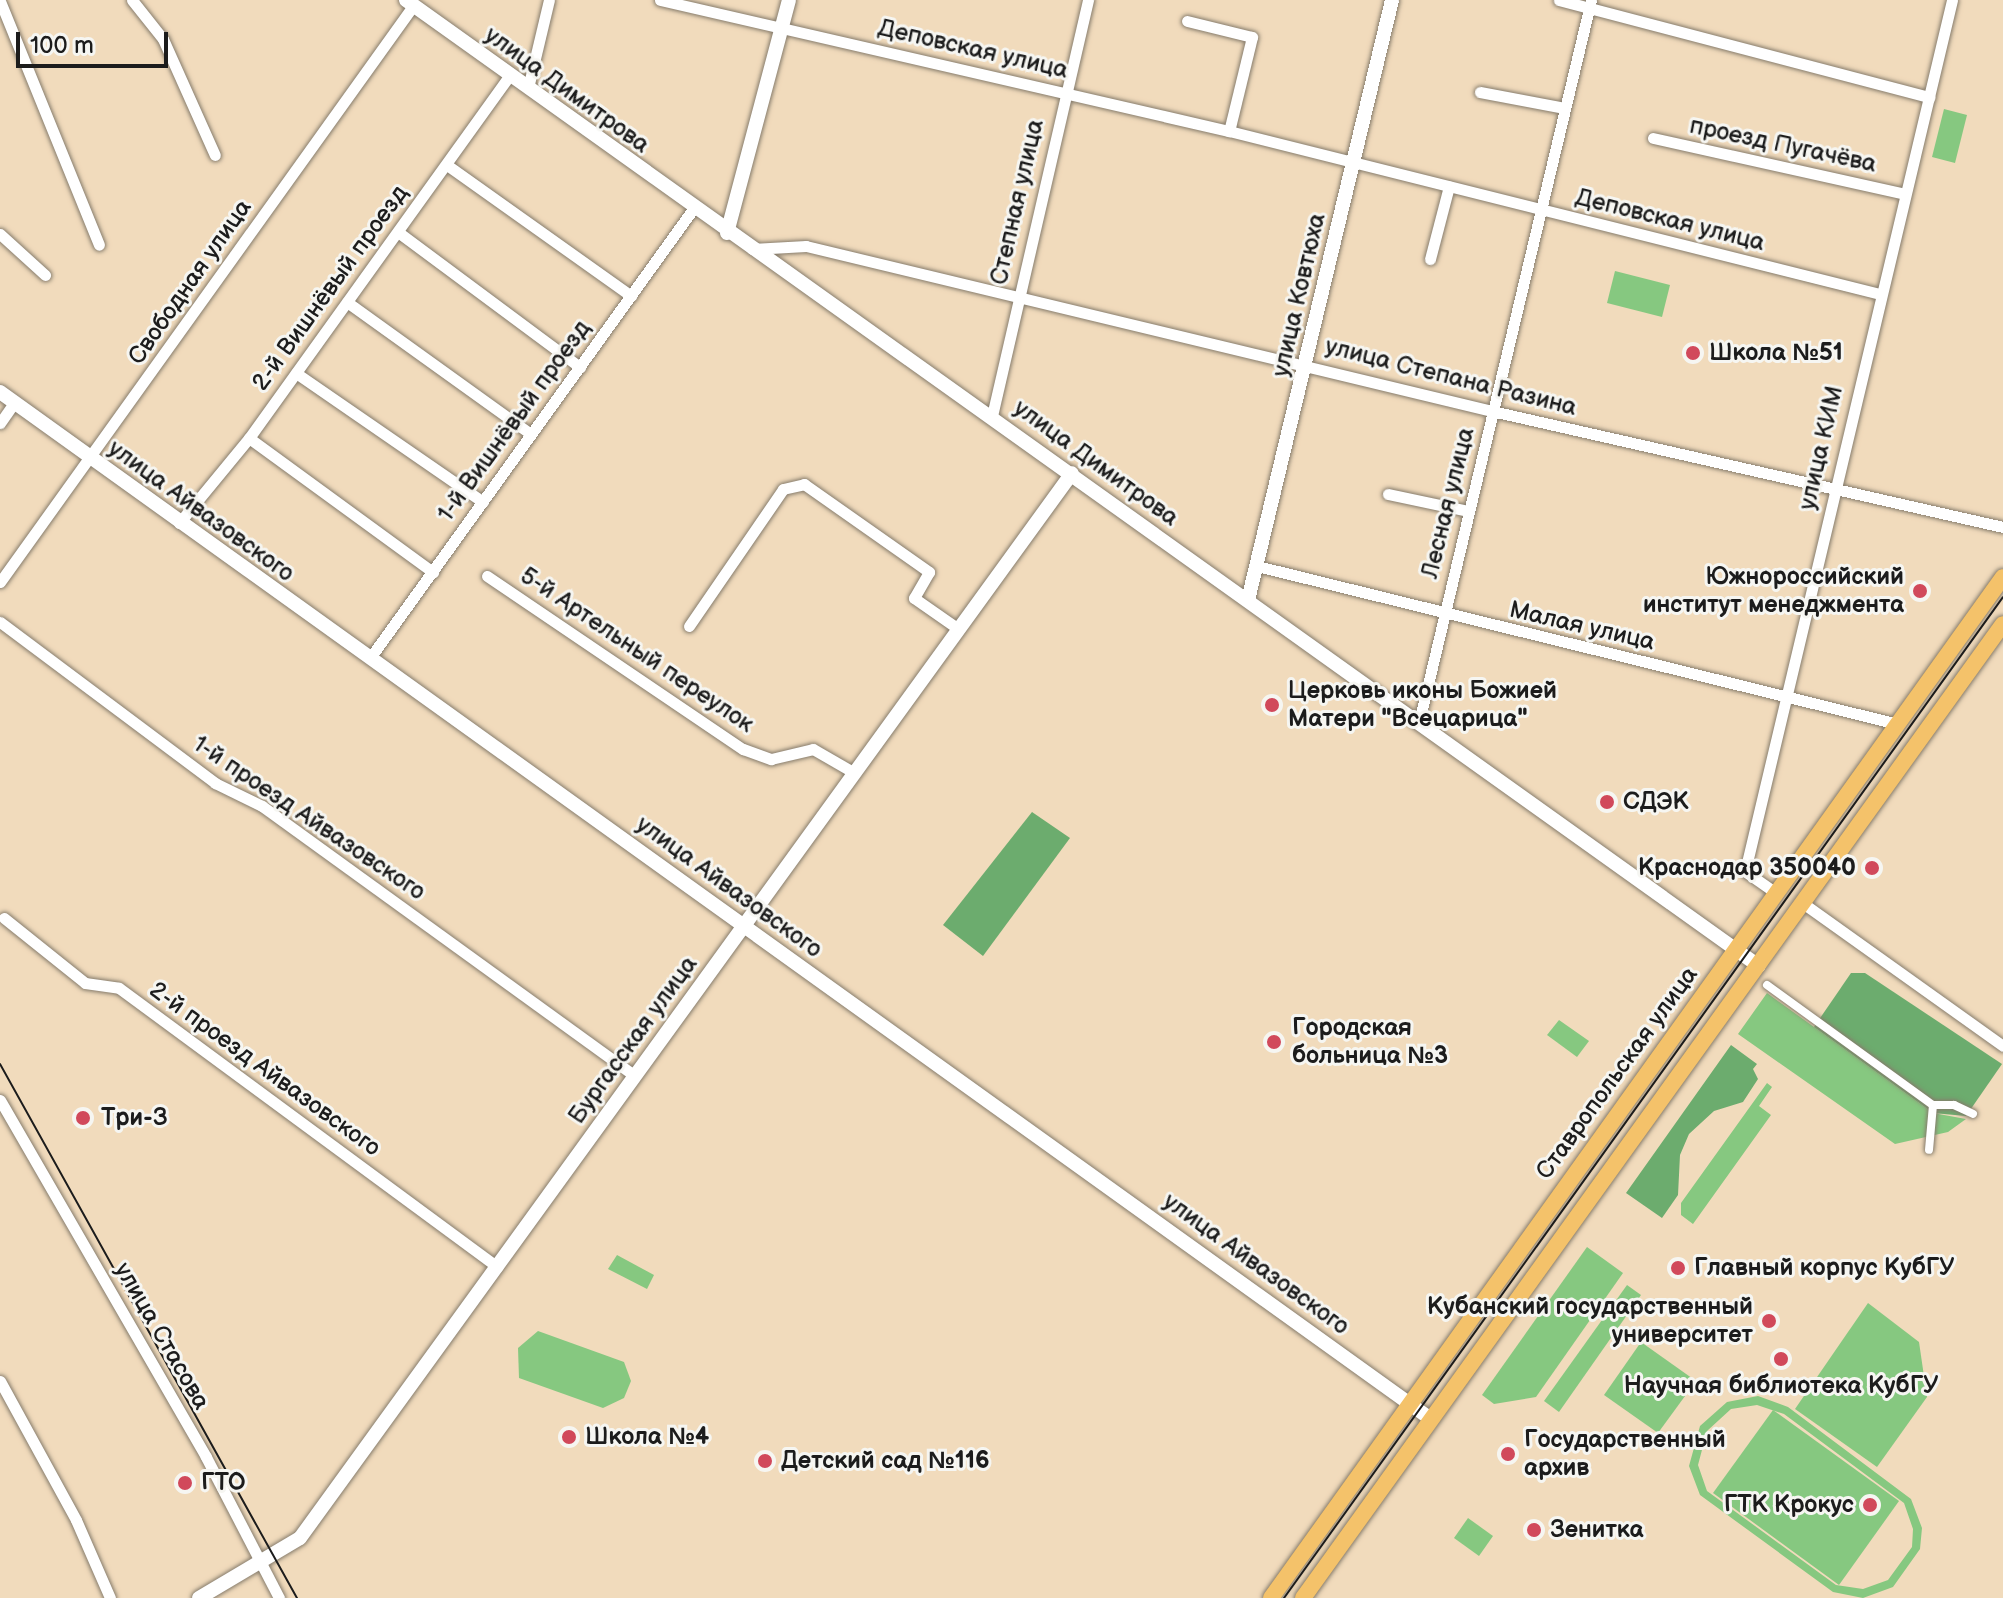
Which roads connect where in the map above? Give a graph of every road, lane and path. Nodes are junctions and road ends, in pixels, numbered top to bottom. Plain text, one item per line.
1 (132, 0) edge
2 (549, 0) edge
3 (660, 0) edge
4 (789, 0) edge
5 (1392, 0) edge
6 (1559, 0) edge
7 (1952, 0) edge
8 (0, 1) edge
9 (1085, 1) edge
10 (409, 3) edge
11 (1590, 4) edge
12 (1187, 21) dead end
13 (782, 28) junction
14 (510, 75) junction
15 (528, 88) junction
16 (1065, 92) junction
17 (1480, 92) dead end
18 (1929, 97) junction
19 (1565, 108) junction
20 (1229, 131) junction
21 (1653, 138) dead end
22 (215, 155) dead end
23 (1353, 162) junction
24 (447, 165) junction
25 (1449, 186) junction
26 (1905, 194) junction
27 (693, 209) junction
28 (1541, 211) junction
29 (398, 232) junction
30 (727, 233) junction
31 (0, 234) edge
32 (99, 245) dead end
33 (749, 249) junction
34 (1430, 259) dead end
35 (45, 275) dead end
36 (1880, 294) junction
37 (631, 296) junction
38 (1016, 298) junction
39 (347, 302) junction
40 (1306, 363) junction
41 (580, 367) junction
42 (296, 373) junction
43 (0, 392) edge
44 (14, 403) junction
45 (1492, 411) junction
46 (992, 416) junction
47 (0, 423) edge
48 (531, 434) junction
49 (249, 438) junction
50 (91, 459) junction
51 (1072, 473) junction
52 (1834, 490) junction
53 (1388, 494) dead end
54 (483, 502) junction
55 (1468, 511) junction
56 (179, 523) junction
57 (2003, 527) edge
58 (1257, 566) junction
59 (433, 572) junction
60 (487, 576) dead end
61 (2003, 577) edge
62 (0, 582) edge
63 (1248, 600) junction
64 (1443, 616) junction
65 (0, 622) edge
66 (2003, 624) edge
67 (689, 626) dead end
68 (957, 628) junction
69 (370, 658) junction
70 (1786, 696) junction
71 (1419, 722) junction
72 (1898, 724) junction
73 (853, 772) junction
74 (1776, 893) junction
75 (1804, 904) junction
76 (4, 918) dead end
77 (744, 924) junction
78 (1736, 949) junction
79 (1759, 966) junction
80 (1767, 985) dead end
81 (2003, 1046) edge
82 (633, 1075) junction
83 (0, 1100) edge
84 (1933, 1105) junction
85 (1973, 1114) dead end
86 (1929, 1150) dead end
87 (497, 1267) junction
88 (0, 1381) edge
89 (1410, 1404) junction
90 (1431, 1419) junction
91 (259, 1563) junction
92 (110, 1598) edge
93 (199, 1598) edge
94 (279, 1598) edge
95 (1271, 1598) edge
96 (1303, 1598) edge

1 - 22 street
2 - 15 street
3 - 13 street, Деповская улица
4 - 13 street
5 - 23 street, улица Ковтюха
6 - 11 street
7 - 18 street, улица КИМ
8 - 32 street
9 - 16 street, Степная улица
10 - 14 street, улица Димитрова
10 - 50 street, Свободная улица
11 - 18 street
11 - 19 street, Лесная улица
12 - 20 street
13 - 16 street, Деповская улица
13 - 30 street
14 - 15 street, улица Димитрова
14 - 24 street, 2-й Вишнёвый проезд
15 - 27 street, улица Димитрова
16 - 20 street, Деповская улица
16 - 38 street, Степная улица
17 - 19 street
18 - 26 street, улица КИМ
19 - 28 street, Лесная улица
20 - 23 street, Деповская улица
21 - 26 street, проезд Пугачёва
23 - 25 street, Деповская улица
23 - 40 street, улица Ковтюха
24 - 29 street, 2-й Вишнёвый проезд
24 - 37 street
25 - 28 street, Деповская улица
25 - 34 street
26 - 36 street, улица КИМ
27 - 30 street, улица Димитрова
27 - 37 street, 1-й Вишнёвый проезд
28 - 36 street, Деповская улица
28 - 45 street, Лесная улица
29 - 39 street, 2-й Вишнёвый проезд
29 - 41 street
30 - 33 street, улица Димитрова
31 - 35 street
33 - 38 street, улица Степана Разина
33 - 46 street, улица Димитрова
36 - 52 street, улица КИМ
37 - 41 street, 1-й Вишнёвый проезд
38 - 40 street, улица Степана Разина
38 - 46 street, Степная улица
39 - 42 street, 2-й Вишнёвый проезд
39 - 48 street
40 - 45 street, улица Степана Разина
40 - 58 street, улица Ковтюха
41 - 48 street, 1-й Вишнёвый проезд
42 - 49 street, 2-й Вишнёвый проезд
42 - 54 street
43 - 44 street, улица Айвазовского
44 - 47 street
44 - 50 street, улица Айвазовского
45 - 52 street, улица Степана Разина
45 - 55 street, Лесная улица
46 - 51 street, улица Димитрова
48 - 54 street, 1-й Вишнёвый проезд
49 - 56 street, 2-й Вишнёвый проезд
49 - 59 street
50 - 56 street, улица Айвазовского
50 - 62 street, Свободная улица
51 - 63 street, улица Димитрова
51 - 68 street, Бургасская улица
52 - 57 street, улица Степана Разина
52 - 70 street, улица КИМ
53 - 55 street
54 - 59 street, 1-й Вишнёвый проезд
55 - 64 street, Лесная улица
56 - 69 street, улица Айвазовского
58 - 63 street, улица Ковтюха
58 - 64 street, Малая улица
59 - 69 street, 1-й Вишнёвый проезд
60 - 73 street, 5-й Артельный переулок
61 - 72 main road, Ставропольская улица
63 - 71 street, улица Димитрова
64 - 70 street, Малая улица
64 - 71 street, Лесная улица
65 - 82 street, 1-й проезд Айвазовского
66 - 75 main road
67 - 68 street
68 - 73 street, Бургасская улица
69 - 77 street, улица Айвазовского
70 - 72 street, Малая улица
70 - 74 street, улица КИМ
71 - 78 street, улица Димитрова
72 - 74 main road, Ставропольская улица
73 - 77 street, Бургасская улица
74 - 78 main road, Ставропольская улица
75 - 79 main road
75 - 81 street
76 - 87 street, 2-й проезд Айвазовского
77 - 82 street, Бургасская улица
77 - 89 street, улица Айвазовского
78 - 79 street, улица Димитрова
78 - 89 main road, Ставропольская улица
79 - 90 main road
80 - 84 street
82 - 87 street, Бургасская улица
83 - 91 street, улица Стасова
84 - 85 street
84 - 86 street
87 - 91 street, Бургасская улица
88 - 92 street
89 - 90 street, улица Айвазовского
89 - 95 main road, Ставропольская улица
90 - 96 main road
91 - 93 street, Бургасская улица
91 - 94 street, улица Стасова

